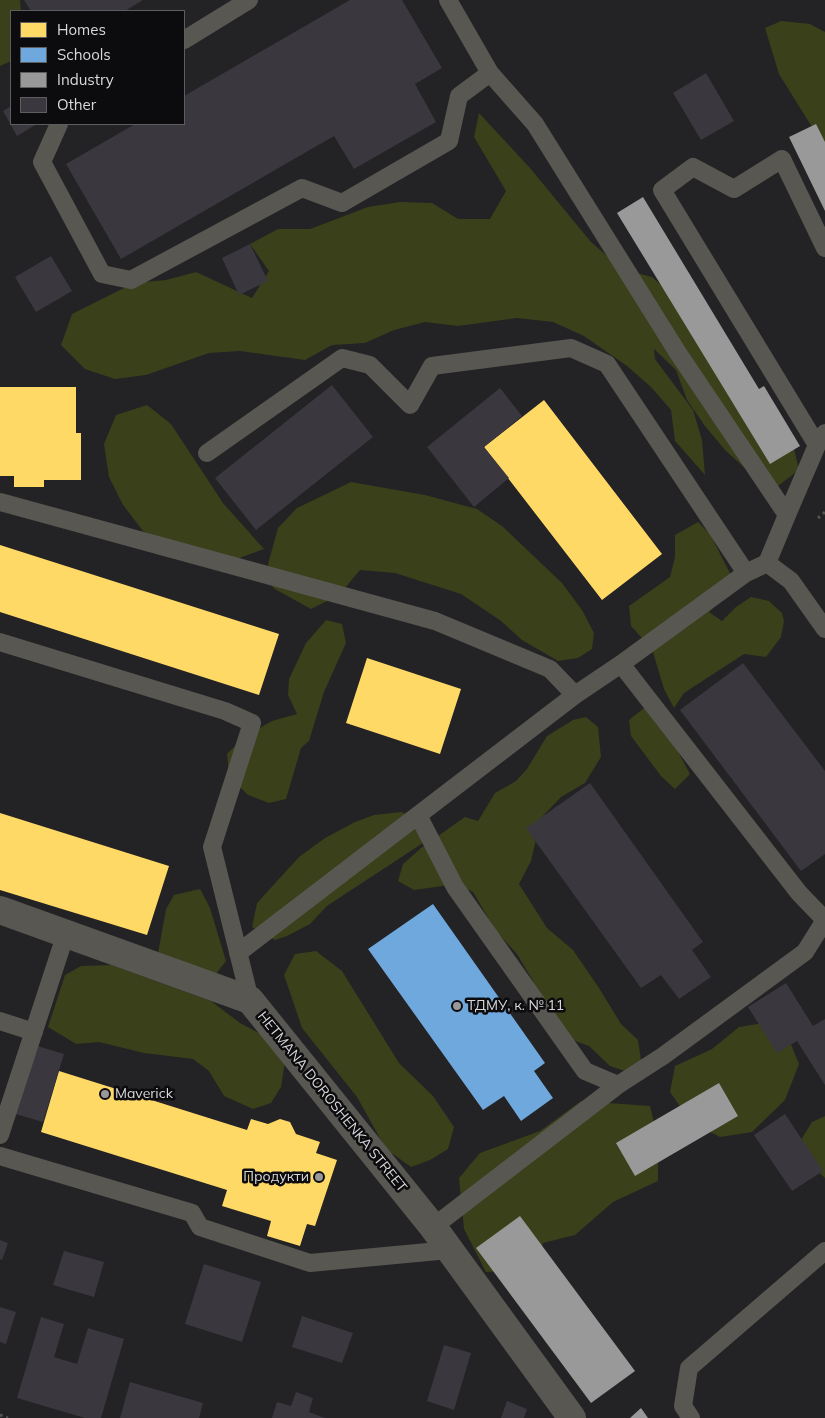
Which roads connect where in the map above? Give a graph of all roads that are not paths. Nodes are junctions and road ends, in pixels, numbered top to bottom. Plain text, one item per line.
1 (249, 0) edge
2 (448, 0) edge
3 (185, 39) edge
4 (490, 73) junction
5 (59, 125) edge
6 (825, 248) edge
7 (821, 439) edge
8 (207, 453) dead end
9 (0, 502) edge
10 (787, 515) junction
11 (767, 563) junction
12 (746, 573) junction
13 (825, 629) edge
14 (0, 642) edge
15 (621, 664) junction
16 (575, 695) junction
17 (418, 815) junction
18 (0, 910) edge
19 (825, 920) edge
20 (66, 934) junction
21 (238, 954) junction
22 (250, 1000) junction
23 (0, 1021) edge
24 (34, 1032) junction
25 (618, 1085) junction
26 (0, 1135) edge
27 (0, 1156) edge
28 (433, 1227) junction
29 (448, 1250) junction
30 (825, 1251) edge
31 (572, 1418) edge
32 (691, 1418) edge

1 - 3 lane
2 - 4 lane
4 - 5 lane
4 - 10 lane
6 - 7 lane
7 - 10 lane
8 - 12 lane
9 - 16 lane
10 - 11 lane
11 - 12 lane
11 - 13 lane
12 - 15 lane
14 - 21 lane
15 - 16 lane
15 - 19 lane
16 - 17 lane
17 - 21 lane
17 - 25 lane
18 - 20 street, HETMANA DOROSHENKA STREET
19 - 25 lane
20 - 22 street, HETMANA DOROSHENKA STREET
20 - 24 lane
21 - 22 lane
22 - 28 street, HETMANA DOROSHENKA STREET
23 - 24 lane
24 - 26 lane
25 - 28 lane
27 - 29 lane
28 - 29 street, HETMANA DOROSHENKA STREET
29 - 31 street, HETMANA DOROSHENKA STREET
30 - 32 lane

